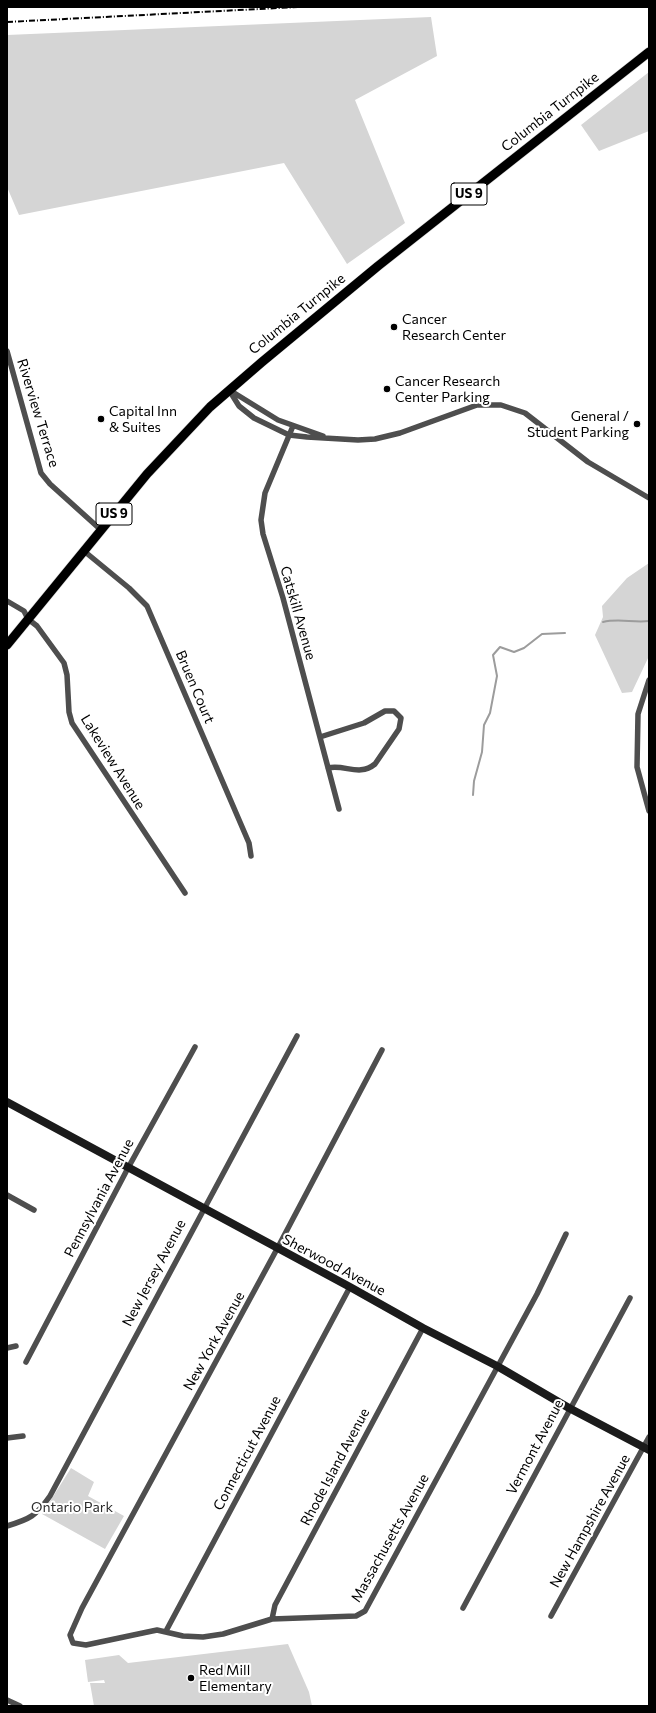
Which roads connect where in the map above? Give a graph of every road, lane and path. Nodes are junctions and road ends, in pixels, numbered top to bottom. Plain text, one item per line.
1 (649, 52) edge
2 (7, 351) edge
3 (229, 390) junction
4 (293, 426) junction
5 (289, 435) junction
6 (330, 438) junction
7 (649, 498) edge
8 (101, 530) junction
9 (84, 551) junction
10 (7, 601) edge
11 (28, 619) junction
12 (7, 645) edge
13 (649, 680) edge
14 (320, 737) junction
15 (328, 768) junction
16 (339, 809) dead end
17 (649, 811) edge
18 (251, 856) dead end
19 (185, 893) dead end
20 (297, 1036) dead end
21 (195, 1047) dead end
22 (382, 1050) dead end
23 (7, 1102) edge
24 (128, 1168) junction
25 (7, 1195) edge
26 (202, 1208) junction
27 (34, 1210) dead end
28 (566, 1234) dead end
29 (277, 1249) junction
30 (350, 1287) junction
31 (630, 1298) dead end
32 (423, 1328) junction
33 (16, 1346) dead end
34 (7, 1348) edge
35 (26, 1362) dead end
36 (498, 1366) junction
37 (570, 1408) junction
38 (23, 1436) dead end
39 (649, 1437) edge
40 (7, 1438) edge
41 (646, 1448) edge
42 (7, 1526) edge
43 (463, 1608) dead end
44 (551, 1616) dead end
45 (272, 1619) junction
46 (166, 1631) junction
47 (73, 1643) joint
48 (7, 1700) edge
49 (20, 1706) edge

1 - 3 main road, Columbia Turnpike / US 9
2 - 8 street, Riverview Terrace
3 - 4 street
3 - 5 street
3 - 8 main road, Columbia Turnpike / US 9
4 - 5 street, Catskill Avenue
4 - 6 street
5 - 6 street
5 - 14 street, Catskill Avenue
6 - 7 street
8 - 9 main road, Columbia Turnpike / US 9
9 - 11 main road, Columbia Turnpike / US 9
9 - 18 street, Bruen Court
10 - 11 street, Lakeview Avenue
11 - 12 main road, Columbia Turnpike / US 9
11 - 19 street, Lakeview Avenue
13 - 17 street
14 - 15 street, Catskill Avenue
14 - 15 street
15 - 16 street, Catskill Avenue
20 - 26 street, New Jersey Avenue
21 - 24 street, Pennsylvania Avenue
22 - 29 street, New York Avenue
23 - 24 street, Sherwood Avenue
24 - 26 street, Sherwood Avenue
24 - 35 street, Pennsylvania Avenue
25 - 27 street
26 - 29 street, Sherwood Avenue
26 - 42 street, New Jersey Avenue
28 - 36 street, Massachusetts Avenue
29 - 30 street, Sherwood Avenue
29 - 47 street, New York Avenue
30 - 32 street, Sherwood Avenue
30 - 46 street, Connecticut Avenue
31 - 37 street, Vermont Avenue
32 - 36 street, Sherwood Avenue
32 - 45 street, Rhode Island Avenue
33 - 34 street
36 - 37 street, Sherwood Avenue
36 - 45 street, Massachusetts Avenue
37 - 41 street, Sherwood Avenue
37 - 43 street, Vermont Avenue
38 - 40 street
39 - 41 street, New Hampshire Avenue
41 - 44 street, New Hampshire Avenue
45 - 46 street, Massachusetts Avenue
46 - 47 street, Massachusetts Avenue
48 - 49 street

